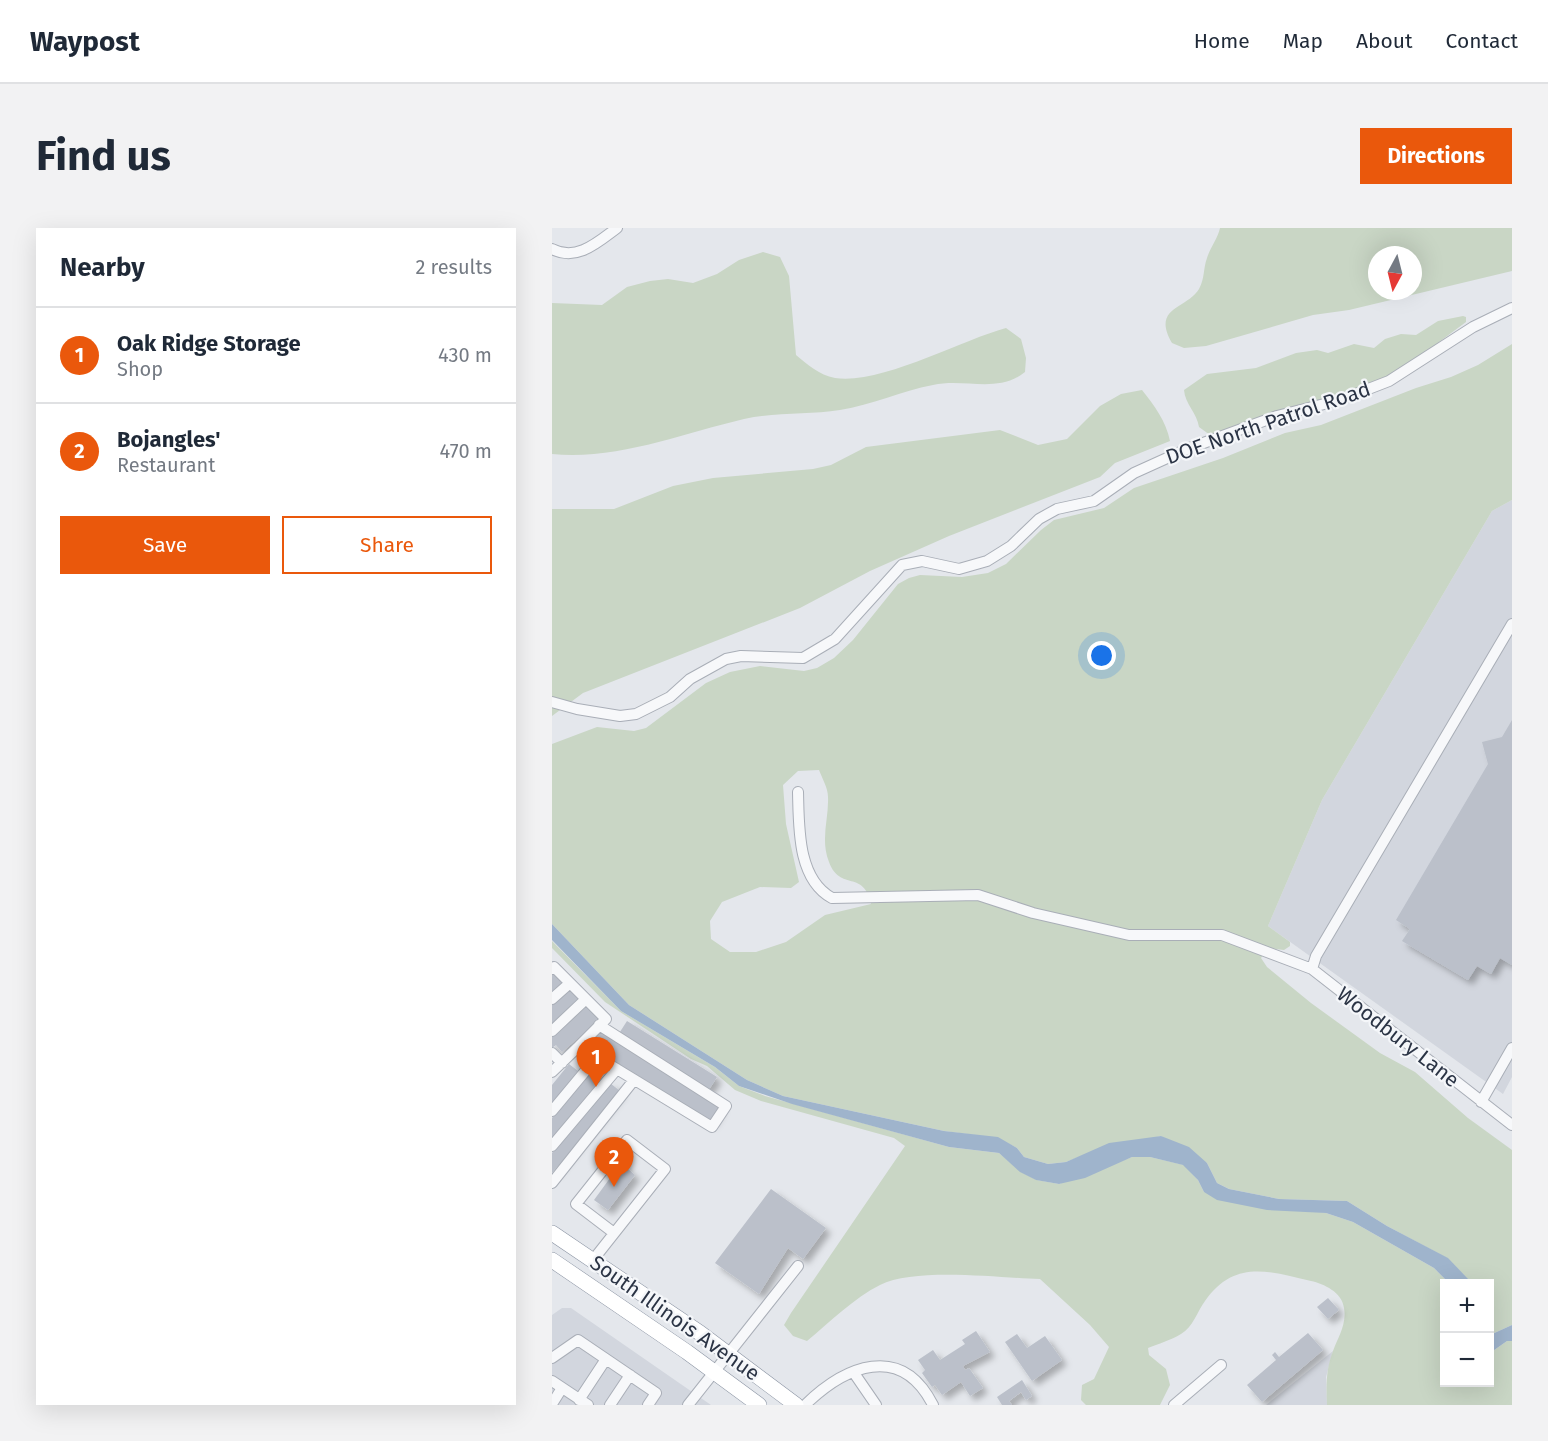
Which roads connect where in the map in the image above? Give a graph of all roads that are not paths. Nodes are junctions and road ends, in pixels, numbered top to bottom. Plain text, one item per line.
1 (617, 228) edge
2 (552, 249) edge
3 (1512, 308) edge
4 (1512, 624) edge
5 (552, 702) edge
6 (798, 792) dead end
7 (552, 969) edge
8 (1312, 969) junction
9 (570, 982) junction
10 (552, 999) edge
11 (586, 999) junction
12 (599, 1025) junction
13 (552, 1031) edge
14 (579, 1046) junction
15 (1512, 1048) edge
16 (552, 1053) edge
17 (597, 1057) junction
18 (562, 1063) junction
19 (617, 1069) junction
20 (552, 1072) edge
21 (634, 1080) junction
22 (1481, 1102) junction
23 (552, 1111) edge
24 (1512, 1125) edge
25 (552, 1146) edge
26 (552, 1183) edge
27 (552, 1233) edge
28 (614, 1233) junction
29 (552, 1260) edge
30 (593, 1260) junction
31 (798, 1266) dead end
32 (727, 1352) junction
33 (552, 1358) edge
34 (606, 1359) junction
35 (1221, 1365) dead end
36 (713, 1371) junction
37 (854, 1373) junction
38 (630, 1375) junction
39 (552, 1381) edge
40 (562, 1388) junction
41 (584, 1402) edge
42 (552, 1404) edge
43 (610, 1405) edge
44 (648, 1405) edge
45 (688, 1405) edge
46 (759, 1405) edge
47 (796, 1405) edge
48 (805, 1405) edge
49 (876, 1405) edge
50 (933, 1405) edge
51 (1174, 1405) edge

1 - 2 street
3 - 5 street, DOE North Patrol Road
4 - 8 street
6 - 8 street, Woodbury Lane
7 - 9 street
8 - 22 street, Woodbury Lane
9 - 10 street
9 - 11 street
11 - 12 street
11 - 13 street
12 - 14 street
12 - 21 street
14 - 17 street
14 - 18 street
15 - 22 street
16 - 18 street
17 - 19 street
17 - 23 street
18 - 20 street
19 - 21 street
19 - 25 street
21 - 26 street
22 - 24 street, Woodbury Lane
27 - 30 highway, South Illinois Avenue
28 - 28 street
28 - 30 street
29 - 36 highway, South Illinois Avenue
30 - 32 highway, South Illinois Avenue
31 - 32 street
32 - 36 street
32 - 47 highway, South Illinois Avenue
33 - 34 street
34 - 38 street
34 - 41 street
35 - 51 street
36 - 45 street
36 - 46 highway, South Illinois Avenue
37 - 48 street
37 - 49 street
37 - 50 street
38 - 43 street
38 - 44 street
39 - 40 street
40 - 41 street
40 - 42 street

